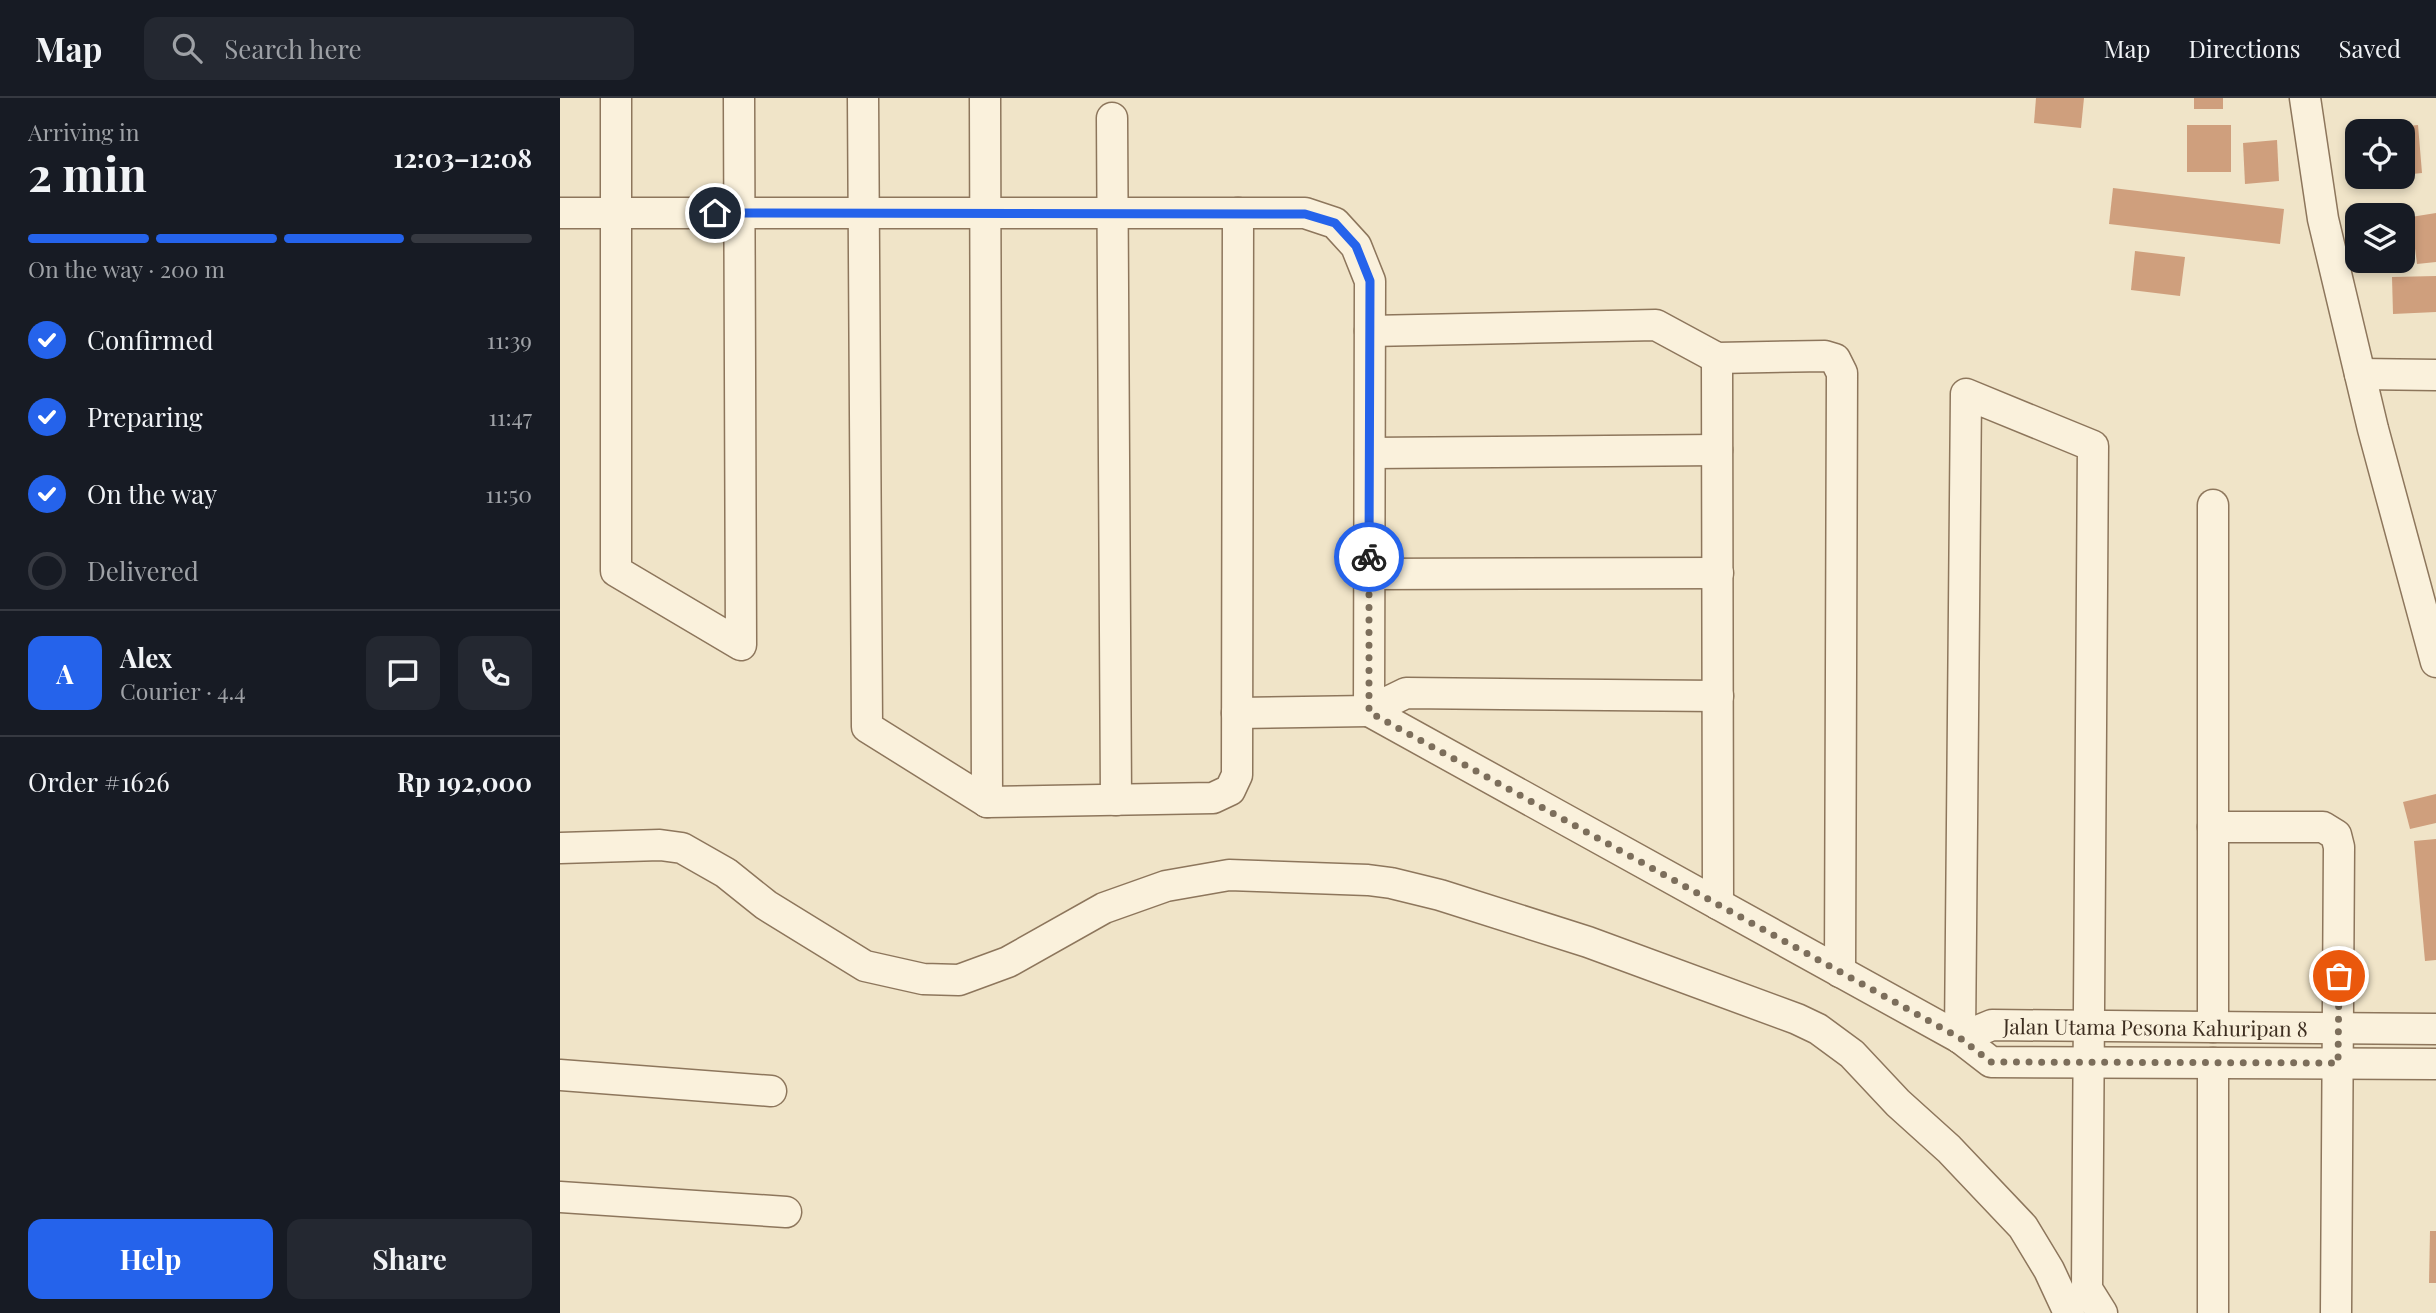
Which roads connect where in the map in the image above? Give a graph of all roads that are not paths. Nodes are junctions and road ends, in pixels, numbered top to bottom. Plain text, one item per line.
1 (617, 98) edge
2 (739, 98) edge
3 (863, 98) edge
4 (985, 98) edge
5 (2305, 98) edge
6 (1112, 118) dead end
7 (560, 213) edge
8 (616, 213) junction
9 (740, 213) junction
10 (863, 214) junction
11 (985, 214) junction
12 (1113, 214) junction
13 (1238, 214) junction
14 (1370, 331) junction
15 (1717, 358) junction
16 (2360, 374) junction
17 (2436, 375) edge
18 (1717, 450) junction
19 (1370, 453) junction
20 (2213, 505) dead end
21 (1718, 573) junction
22 (1369, 574) junction
23 (2436, 662) edge
24 (1718, 696) junction
25 (1369, 712) junction
26 (1237, 713) junction
27 (1116, 800) junction
28 (987, 802) junction
29 (2213, 827) junction
30 (560, 848) edge
31 (1718, 904) junction
32 (1840, 972) junction
33 (2089, 1026) junction
34 (2213, 1027) junction
35 (2338, 1028) junction
36 (2436, 1029) edge
37 (1960, 1038) junction
38 (2088, 1062) junction
39 (2213, 1063) junction
40 (2338, 1063) junction
41 (2436, 1064) edge
42 (560, 1075) edge
43 (771, 1091) dead end
44 (560, 1197) edge
45 (786, 1212) dead end
46 (2069, 1313) edge
47 (2102, 1313) edge
48 (2213, 1313) edge
49 (2336, 1313) edge

1 - 8 street
2 - 9 street
3 - 10 street
4 - 11 street
5 - 16 street
6 - 12 street
7 - 8 street
8 - 9 street
8 - 9 street
9 - 10 street
10 - 11 street
10 - 28 street
11 - 12 street
11 - 28 street
12 - 13 street
12 - 27 street
13 - 14 street
13 - 26 street
14 - 15 street
14 - 19 street
15 - 18 street
15 - 32 street
16 - 17 street
16 - 23 street
18 - 19 street
18 - 21 street
19 - 22 street
20 - 29 street
21 - 22 street
21 - 24 street
22 - 25 street
24 - 25 street
24 - 31 street
25 - 26 street
25 - 31 street, Jalan Utama Pesona Kahuripan 8
26 - 27 street
27 - 28 street
29 - 34 street
29 - 35 street
30 - 46 street
31 - 32 street, Jalan Utama Pesona Kahuripan 8
32 - 37 street, Jalan Utama Pesona Kahuripan 8
33 - 34 street, Jalan Utama Pesona Kahuripan 8
33 - 37 street, Jalan Utama Pesona Kahuripan 8
33 - 37 street
33 - 38 street
34 - 35 street, Jalan Utama Pesona Kahuripan 8
35 - 36 street, Jalan Utama Pesona Kahuripan 8
35 - 40 street
37 - 38 street, Jalan Utama Pesona Kahuripan 8
38 - 39 street, Jalan Utama Pesona Kahuripan 8
38 - 47 street
39 - 40 street, Jalan Utama Pesona Kahuripan 8
39 - 48 street
40 - 41 street, Jalan Utama Pesona Kahuripan 8
40 - 49 street
42 - 43 street
44 - 45 street

